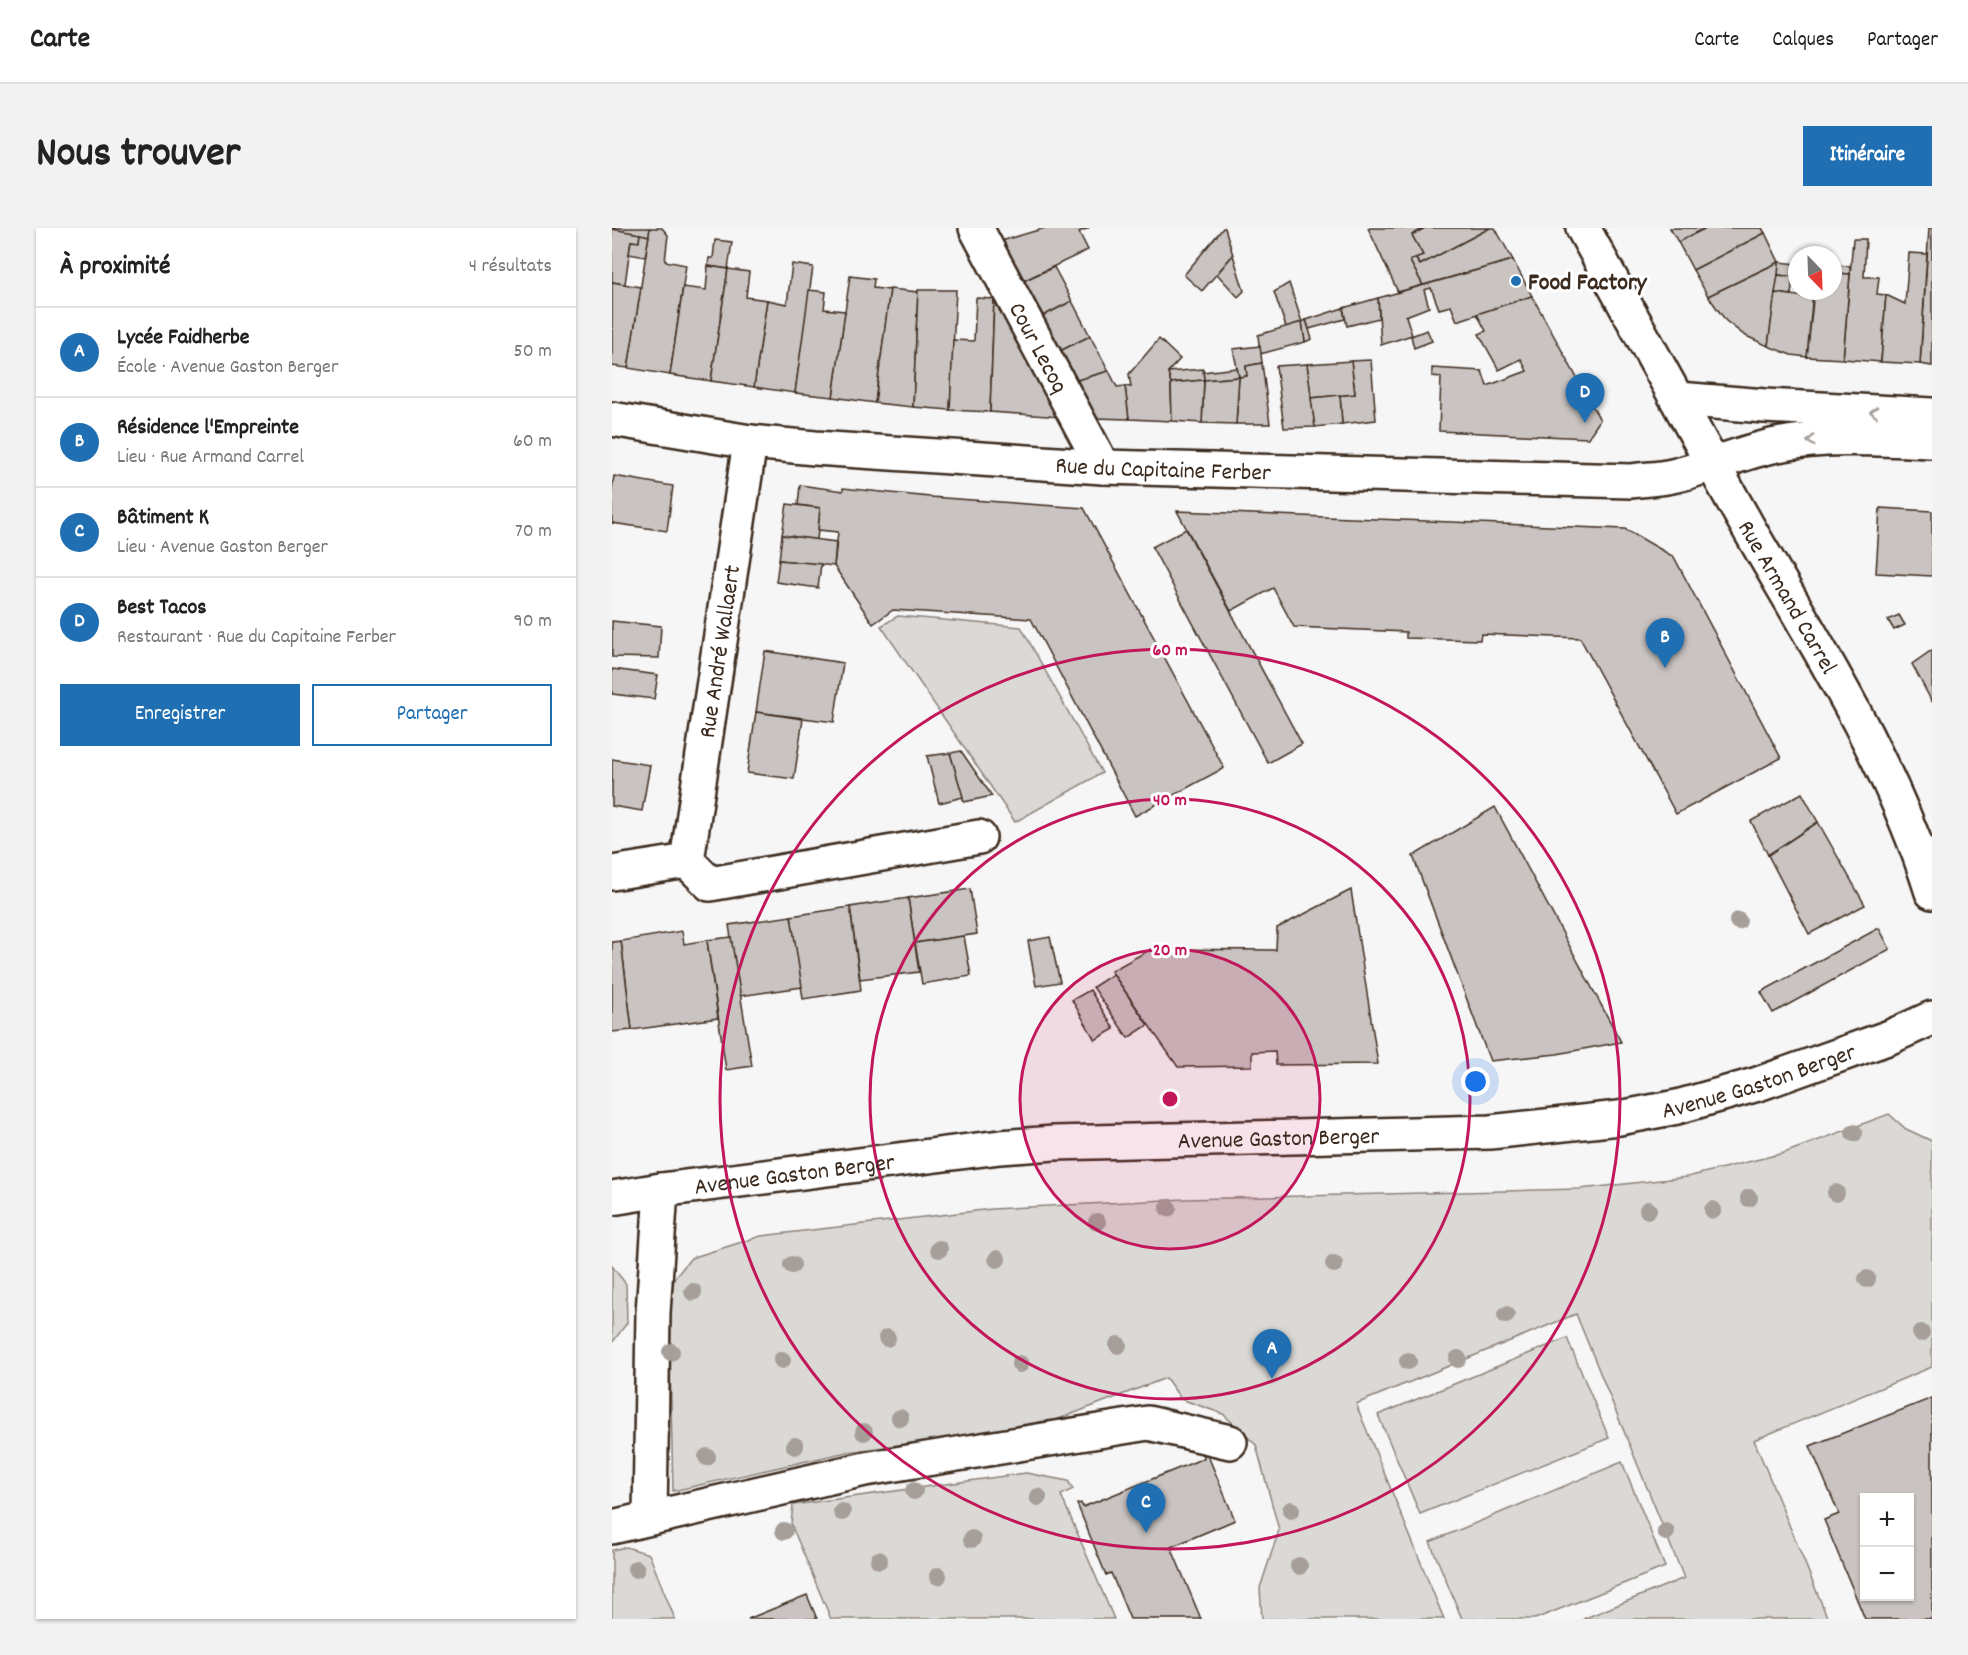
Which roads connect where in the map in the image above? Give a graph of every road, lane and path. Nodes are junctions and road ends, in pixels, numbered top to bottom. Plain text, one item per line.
1 (976, 228) edge
2 (1583, 228) edge
3 (1678, 399) junction
4 (1932, 415) edge
5 (612, 420) edge
6 (1932, 441) edge
7 (750, 442) junction
8 (1713, 464) junction
9 (1103, 467) junction
10 (1864, 728) junction
11 (1932, 826) edge
12 (979, 837) dead end
13 (687, 861) junction
14 (612, 873) edge
15 (1932, 892) edge
16 (1932, 1018) edge
17 (661, 1190) junction
18 (612, 1198) edge
19 (1230, 1442) dead end
20 (650, 1517) junction
21 (612, 1527) edge

1 - 9 street, Cour Lecoq
2 - 3 street, Rue Armand Carrel
4 -> 3 street
3 - 8 street, Rue Armand Carrel
5 - 7 street, Rue du Capitaine Ferber
6 -> 8 street, Rue du Capitaine Ferber
7 - 9 street, Rue du Capitaine Ferber
7 - 13 street, Rue André Wallaert
8 - 9 street, Rue du Capitaine Ferber
8 - 10 street, Rue Armand Carrel
10 - 11 street, Rue Armand Carrel
10 - 15 street, Rue Armand Carrel
12 - 13 street
13 - 14 street
16 - 17 street, Avenue Gaston Berger
17 - 18 street, Avenue Gaston Berger
17 - 20 street
19 - 20 street
20 - 21 street

